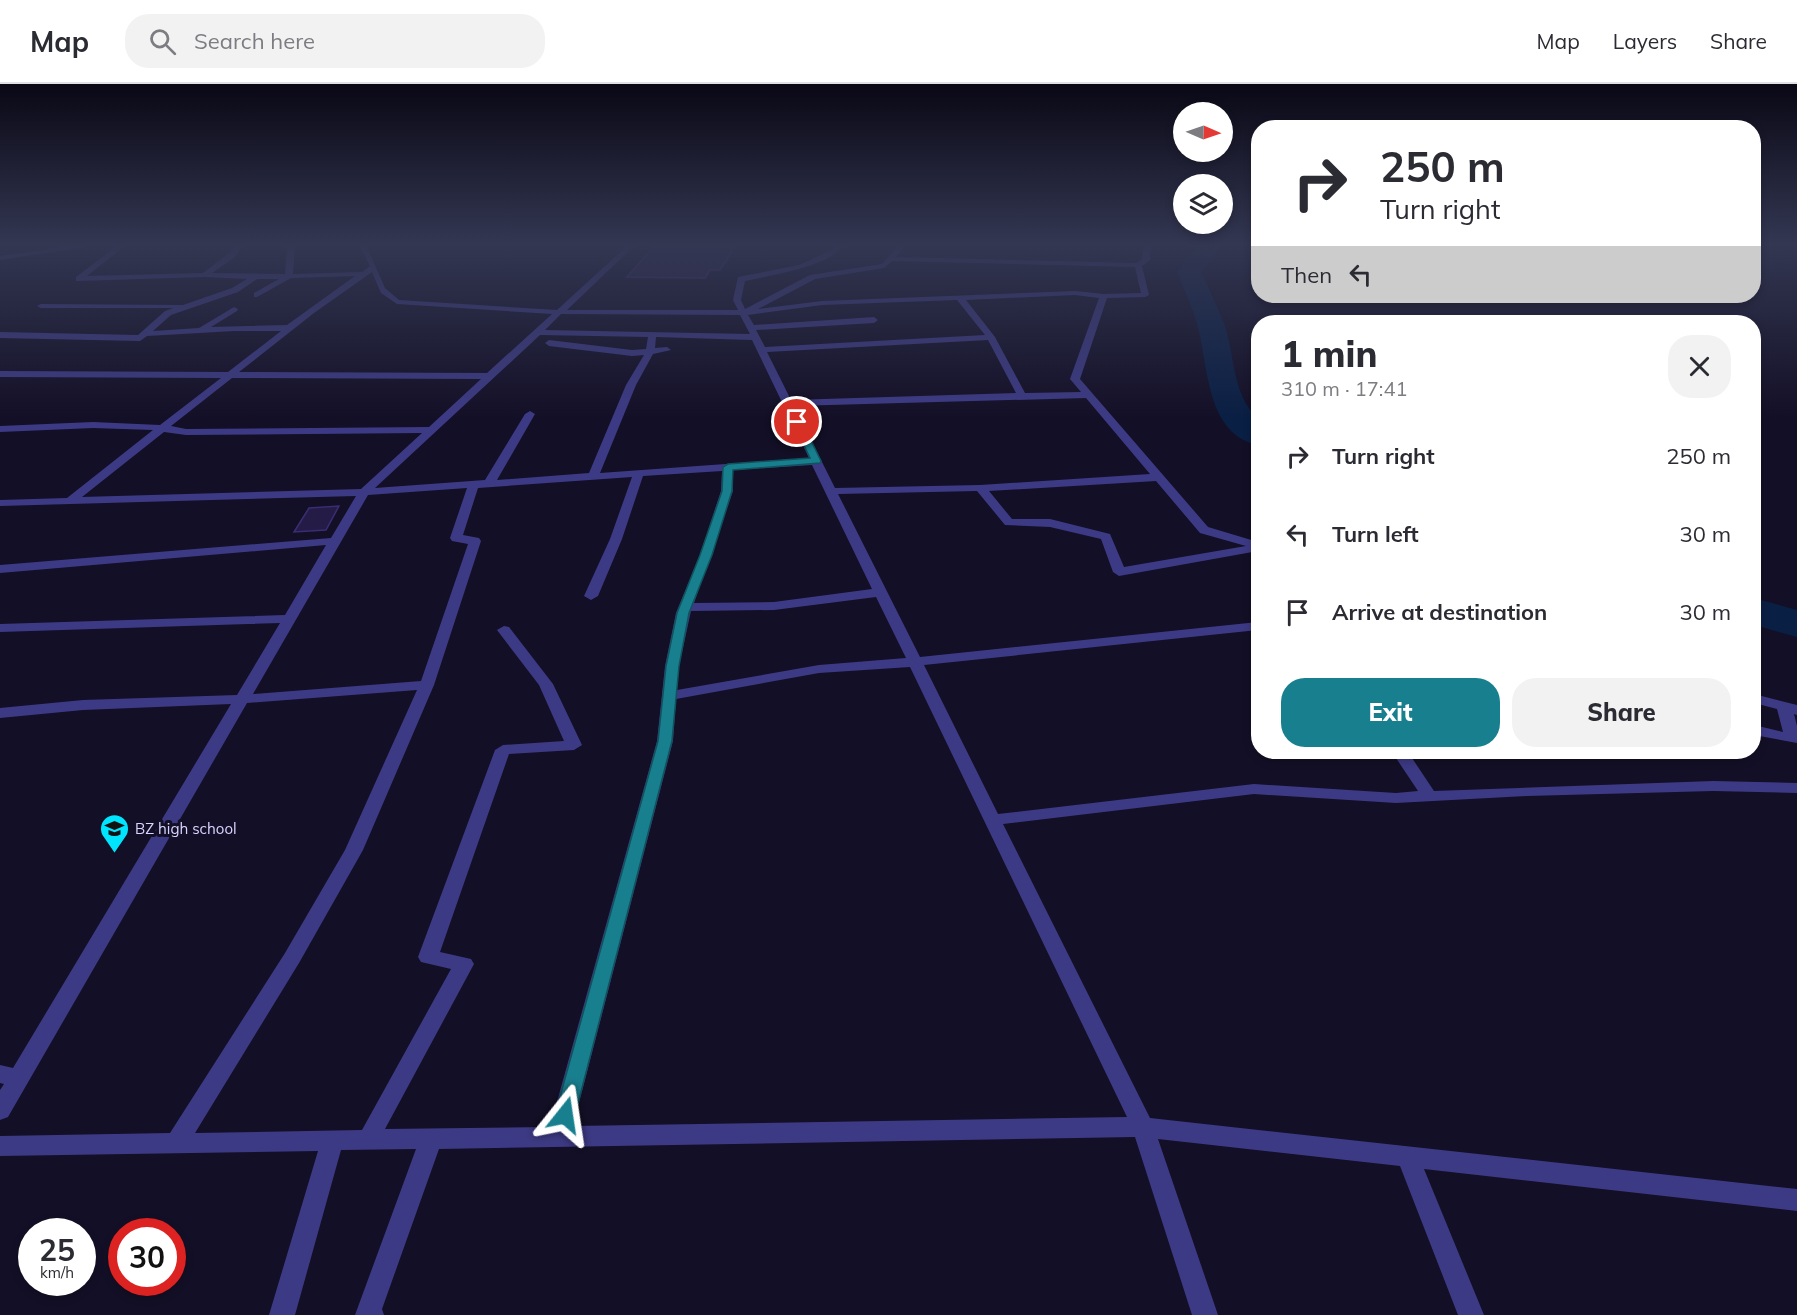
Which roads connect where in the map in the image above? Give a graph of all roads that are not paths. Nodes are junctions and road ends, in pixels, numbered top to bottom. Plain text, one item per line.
1 (196, 302) edge
2 (325, 302) edge
3 (401, 302) edge
4 (568, 302) edge
5 (738, 302) edge
6 (785, 302) edge
7 (837, 302) edge
8 (963, 302) edge
9 (1102, 302) edge
10 (41, 306) dead end
11 (185, 306) junction
12 (234, 309) dead end
13 (557, 312) junction
14 (874, 320) dead end
15 (290, 328) junction
16 (202, 329) junction
17 (753, 332) junction
18 (144, 334) junction
19 (0, 335) edge
20 (652, 336) junction
21 (530, 337) junction
22 (990, 338) junction
23 (667, 351) dead end
24 (650, 352) junction
25 (0, 374) edge
26 (231, 375) junction
27 (489, 376) junction
28 (1089, 395) junction
29 (1022, 396) junction
30 (788, 403) junction
31 (530, 414) dead end
32 (164, 427) junction
33 (0, 429) edge
34 (430, 430) junction
35 (816, 461) junction
36 (728, 467) junction
37 (639, 473) junction
38 (593, 476) junction
39 (1159, 477) junction
40 (481, 484) junction
41 (980, 488) junction
42 (831, 491) junction
43 (364, 492) junction
44 (70, 501) junction
45 (0, 504) edge
46 (334, 541) junction
47 (1251, 545) edge
48 (1251, 548) edge
49 (0, 569) edge
50 (881, 592) junction
51 (591, 596) dead end
52 (686, 607) junction
53 (287, 619) junction
54 (1251, 627) edge
55 (0, 628) edge
56 (504, 630) dead end
57 (915, 662) junction
58 (427, 685) junction
59 (669, 696) junction
60 (242, 699) junction
61 (1761, 700) edge
62 (1791, 708) edge
63 (0, 713) edge
64 (1761, 732) edge
65 (1795, 741) edge
66 (1405, 759) edge
67 (1797, 788) edge
68 (1429, 796) junction
69 (992, 820) junction
70 (9, 1076) edge
71 (0, 1110) edge
72 (1143, 1127) junction
73 (559, 1137) junction
74 (431, 1139) junction
75 (368, 1140) junction
76 (332, 1141) junction
77 (176, 1143) junction
78 (0, 1146) edge
79 (1408, 1157) junction
80 (1797, 1200) edge
81 (282, 1315) edge
82 (371, 1315) edge
83 (1205, 1315) edge
84 (1471, 1315) edge

1 - 11 street
2 - 15 street
3 - 13 street
4 - 13 street
5 - 17 street
6 - 17 street
7 - 17 street
8 - 22 street
9 - 28 street
10 - 11 street
11 - 18 street
12 - 16 street
13 - 17 street
13 - 21 street
14 - 17 street
15 - 16 street
15 - 26 street
16 - 18 street
17 - 20 street
17 - 22 street
17 - 30 street
18 - 19 street
20 - 21 street
20 - 24 street
21 - 24 street
21 - 27 street
22 - 29 street
23 - 24 street
24 - 38 street
25 - 26 street
26 - 27 street
26 - 32 street
27 - 34 street
28 - 29 street
28 - 39 street
29 - 30 street
30 - 35 street
31 - 40 street
32 - 33 street
32 - 34 street
32 - 44 street
34 - 43 street
35 - 36 street
35 - 42 street
36 - 37 street
36 - 52 street
37 - 38 street
37 - 51 street
38 - 40 street
39 - 41 street
39 - 47 street
40 - 43 street
40 - 58 street
41 - 42 street
41 - 48 street
42 - 50 street
43 - 44 street
43 - 46 street
44 - 45 street
46 - 49 street
46 - 53 street
50 - 52 street
50 - 57 street
52 - 59 street
53 - 55 street
53 - 60 street
54 - 57 street
56 - 75 street
57 - 59 street
57 - 69 street
58 - 60 street
58 - 77 street
59 - 73 street
60 - 63 street
60 - 70 street
61 - 62 street
62 - 65 street
64 - 65 street
66 - 68 street
67 - 68 street
68 - 69 street
69 - 72 street
70 - 71 street
72 - 73 street
72 - 79 street
72 - 83 street
73 - 74 street
74 - 75 street
74 - 82 street
75 - 76 street
76 - 77 street
76 - 81 street
77 - 78 street
79 - 80 street
79 - 84 street

